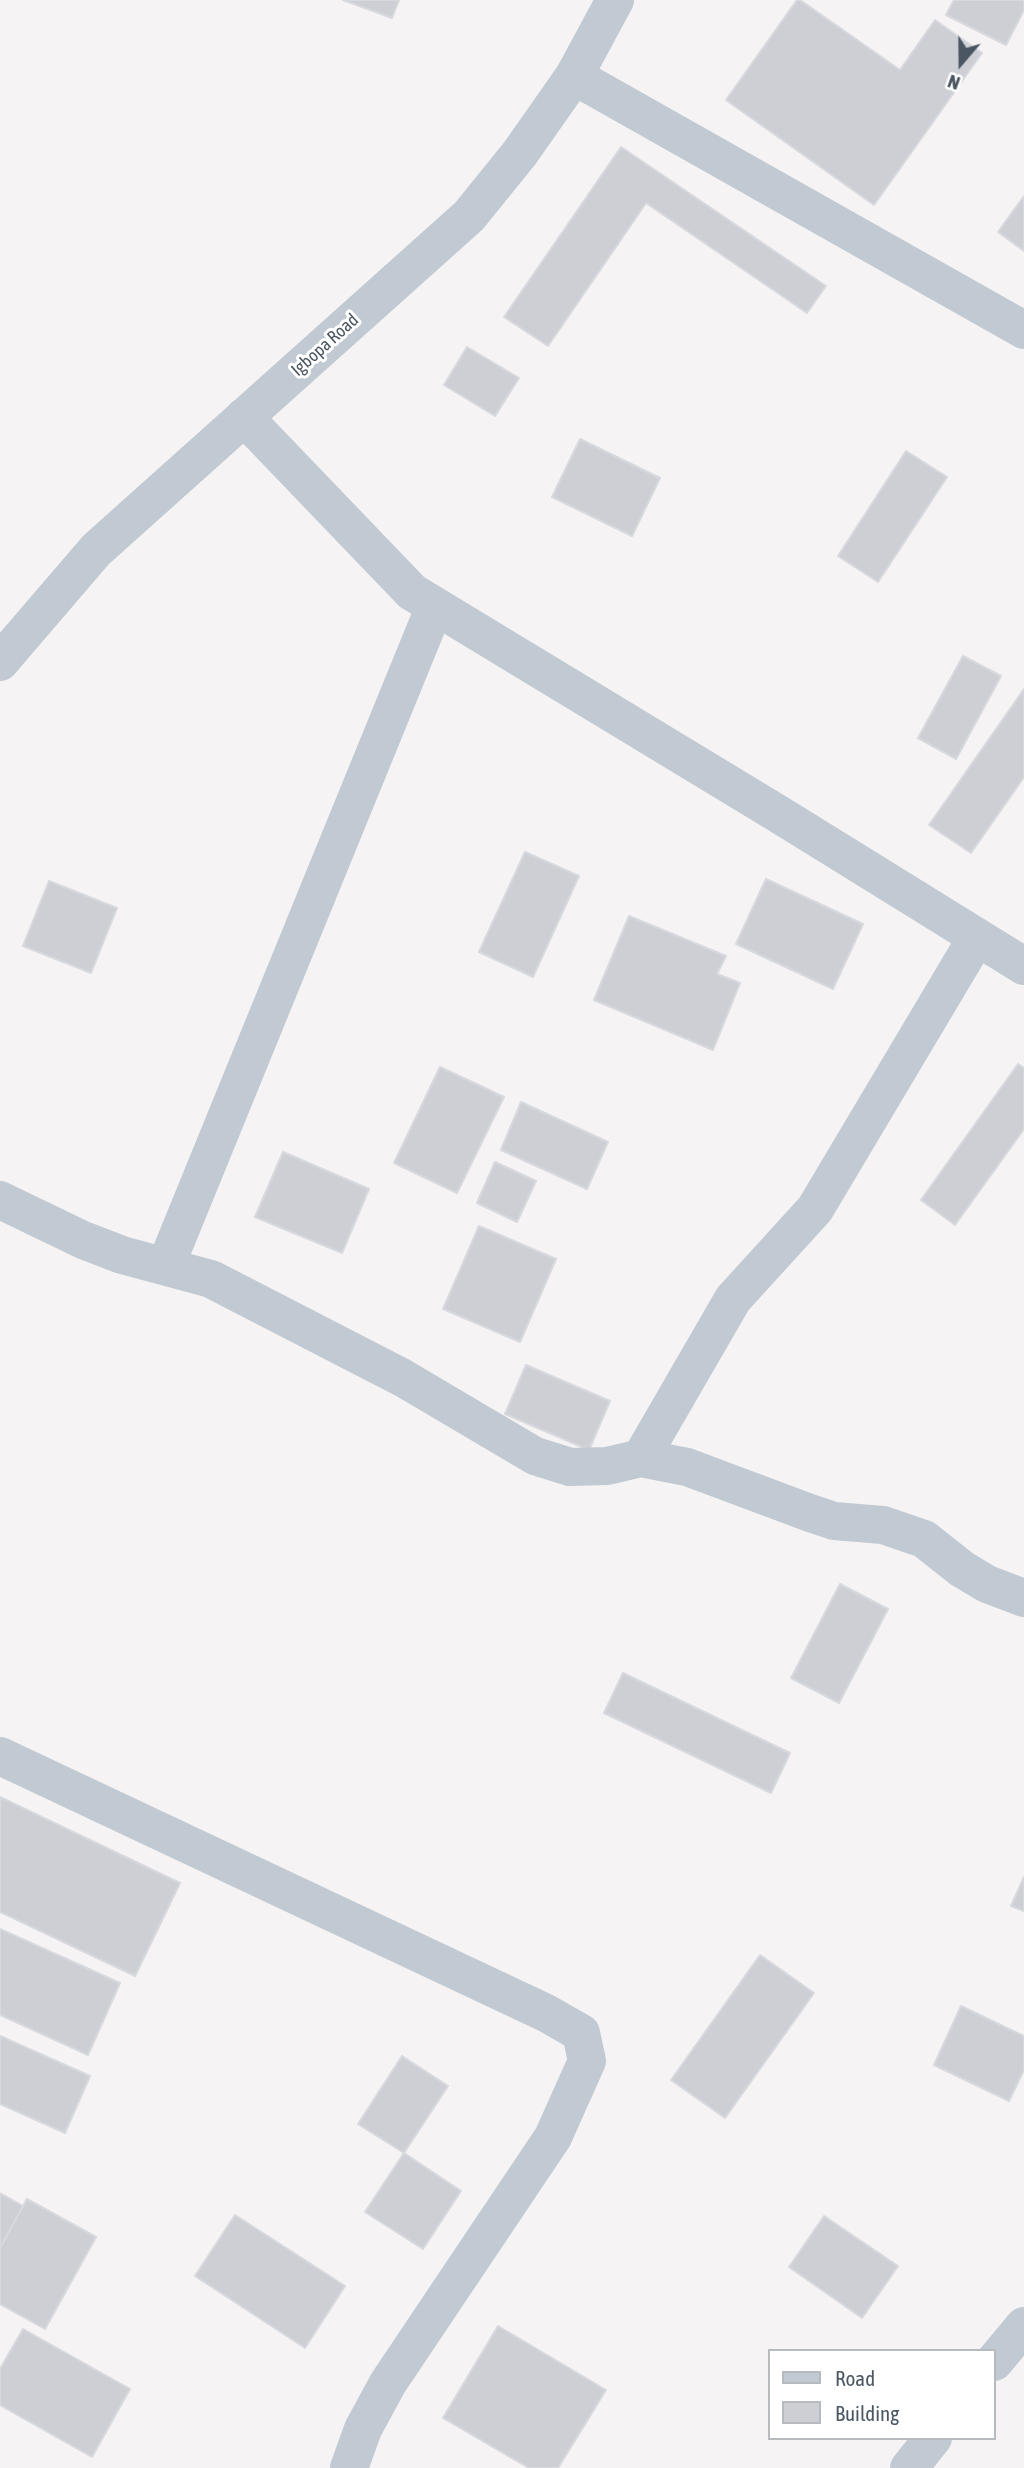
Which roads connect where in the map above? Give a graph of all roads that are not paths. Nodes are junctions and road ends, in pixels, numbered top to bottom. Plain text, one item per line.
1 (615, 0) edge
2 (574, 76) junction
3 (1024, 330) edge
4 (244, 417) junction
5 (435, 606) junction
6 (0, 662) edge
7 (976, 937) junction
8 (1024, 966) edge
9 (0, 1200) edge
10 (166, 1265) junction
11 (641, 1458) junction
12 (1024, 1598) edge
13 (0, 1756) edge
14 (1024, 2326) edge
15 (996, 2360) edge
16 (931, 2440) edge
17 (349, 2468) edge
18 (909, 2468) edge

1 - 2 street, Igbopa Road
2 - 3 street
2 - 4 street, Igbopa Road
4 - 5 street
4 - 6 street, Igbopa Road
5 - 7 street
5 - 10 street
7 - 8 street
7 - 11 street
9 - 10 street
10 - 11 street
11 - 12 street
13 - 17 street
14 - 15 street
16 - 18 street

